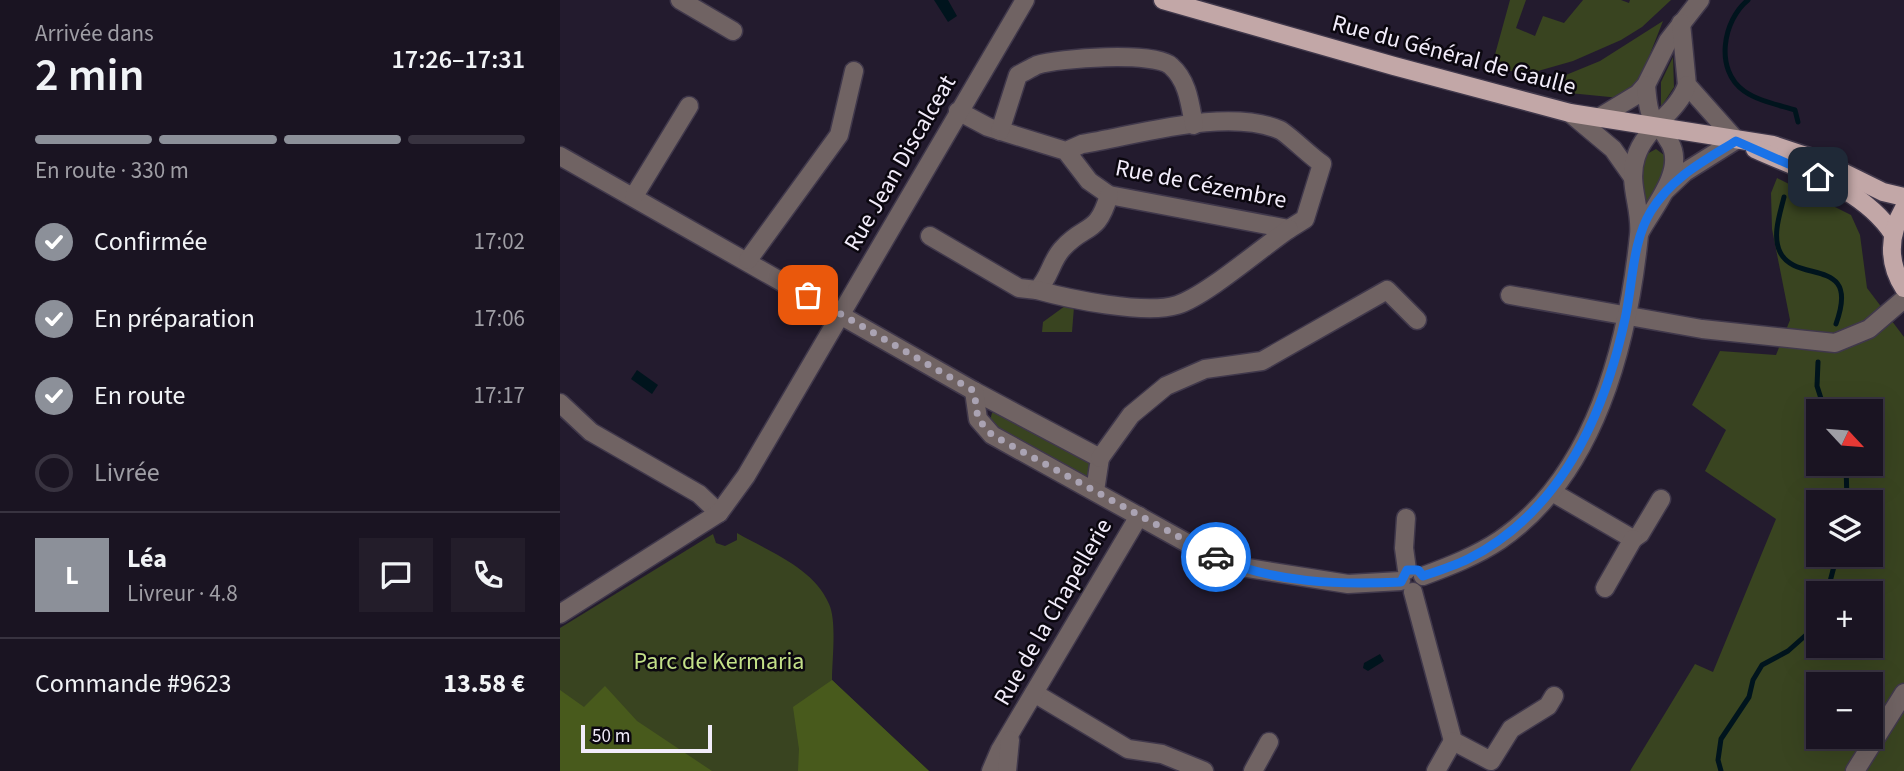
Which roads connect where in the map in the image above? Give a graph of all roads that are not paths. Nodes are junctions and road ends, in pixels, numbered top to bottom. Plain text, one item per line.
1 (680, 0) edge
2 (1025, 0) edge
3 (1163, 0) edge
4 (1700, 0) edge
5 (1681, 23) junction
6 (733, 31) dead end
7 (854, 71) dead end
8 (1646, 85) junction
9 (1687, 85) junction
10 (689, 106) dead end
11 (958, 111) junction
12 (1570, 113) junction
13 (1600, 117) junction
14 (1194, 125) junction
15 (1657, 128) junction
16 (1000, 131) junction
17 (1736, 141) junction
18 (1066, 151) junction
19 (560, 156) edge
20 (1632, 176) junction
21 (1665, 191) junction
22 (1109, 195) junction
23 (634, 196) junction
24 (1904, 197) edge
25 (1904, 208) edge
26 (1289, 229) junction
27 (1640, 232) junction
28 (1893, 234) junction
29 (930, 236) dead end
30 (748, 260) junction
31 (1904, 288) edge
32 (1037, 290) junction
33 (1510, 295) dead end
34 (1904, 299) edge
35 (841, 314) junction
36 (1626, 317) junction
37 (1417, 320) dead end
38 (974, 391) junction
39 (560, 403) edge
40 (1100, 458) junction
41 (1095, 491) junction
42 (1552, 492) junction
43 (1661, 499) dead end
44 (719, 513) junction
45 (1139, 516) junction
46 (1406, 519) dead end
47 (1633, 540) junction
48 (1411, 580) junction
49 (1605, 589) dead end
50 (560, 614) edge
51 (1034, 693) junction
52 (1904, 693) edge
53 (1554, 696) dead end
54 (1011, 734) junction
55 (1453, 741) junction
56 (1269, 742) dead end
57 (991, 771) edge
58 (1007, 771) edge
59 (1204, 771) edge
60 (1253, 771) edge
61 (1436, 771) edge
62 (1855, 771) edge

1 - 6 street
2 - 11 street, Rue Jean Discalceat
3 - 12 main road, Rue du Général de Gaulle
4 - 5 street
5 - 8 street
5 - 9 street
7 - 30 street
8 - 13 street
8 - 15 street
9 - 15 street
9 - 17 street
10 - 23 street
11 - 16 street
11 - 35 street, Rue Jean Discalceat
12 - 13 main road, Rue du Général de Gaulle
12 - 20 street
13 - 15 main road, Rue du Général de Gaulle
14 - 16 street
14 - 18 street, Rue de Cézembre
14 - 26 street, Rue de Cézembre
15 - 17 main road, Rue du Général de Gaulle
15 - 20 street
15 - 21 street
16 - 18 street
17 - 21 street
17 - 24 main road, Rue du Général de Gaulle
17 - 28 main road, Rue du Général de Gaulle
18 - 22 street, Rue de Cézembre
19 - 23 street
20 - 27 street
21 - 27 street
22 - 26 street, Rue de Cézembre
22 - 32 street
23 - 30 street
25 - 28 main road
26 - 32 street
27 - 36 street
28 - 31 main road
29 - 32 street
30 - 35 street
33 - 36 street
34 - 36 street
35 - 38 street
35 - 44 street, Rue Jean Discalceat
36 - 42 street
37 - 40 street
38 - 40 street
38 - 41 street
39 - 44 street
40 - 41 street
41 - 45 street
42 - 47 street
42 - 48 street
43 - 47 street
44 - 50 street, Rue Jean Discalceat
45 - 48 street
45 - 51 street, Rue de la Chapellerie
46 - 48 street
47 - 49 street
48 - 55 street
51 - 54 street, Rue de la Chapellerie
51 - 59 street
52 - 62 street
53 - 55 street
54 - 57 street, Rue de la Chapellerie
54 - 58 street, Rue de la Chapellerie
55 - 61 street
56 - 60 street

